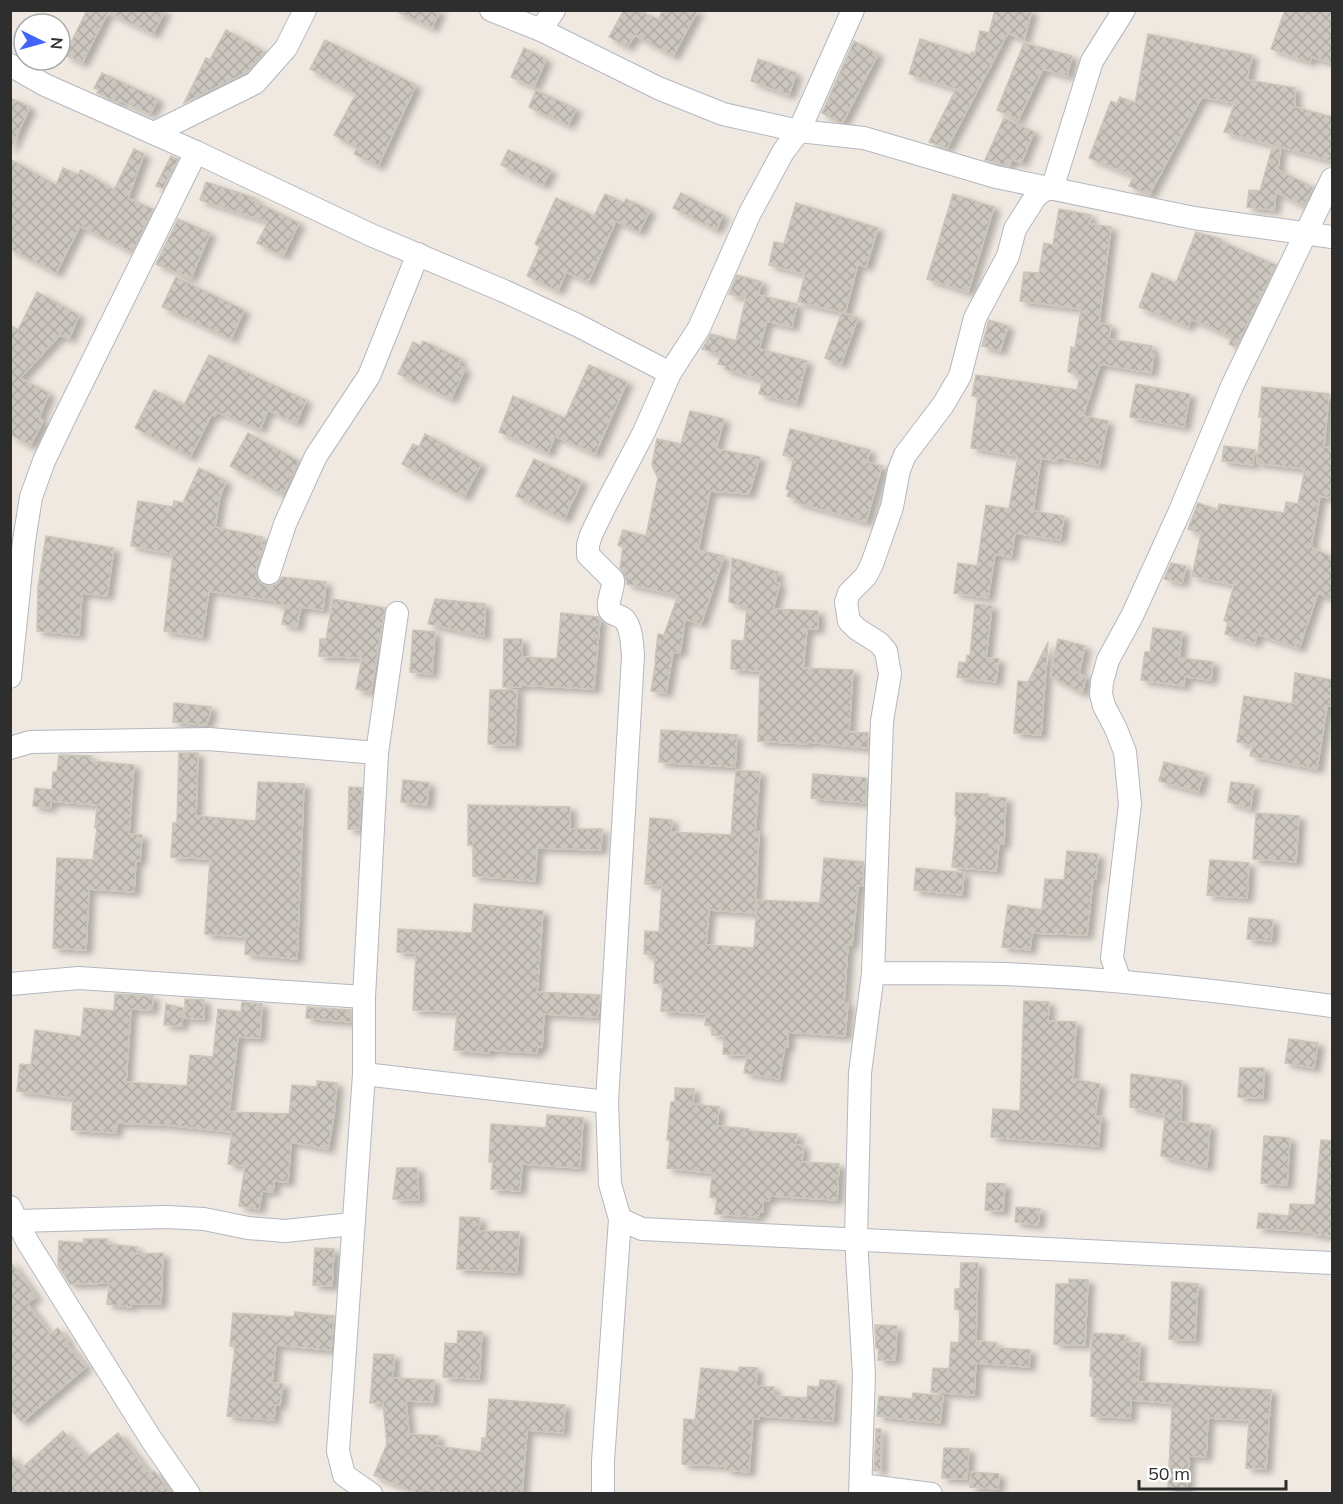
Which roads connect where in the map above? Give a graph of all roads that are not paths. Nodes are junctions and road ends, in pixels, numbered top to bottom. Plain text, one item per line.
1 (305, 10) edge
2 (491, 10) edge
3 (554, 10) edge
4 (853, 10) edge
5 (1124, 10) edge
6 (541, 30) junction
7 (10, 65) edge
8 (799, 131) junction
9 (154, 133) junction
10 (196, 152) junction
11 (1332, 179) edge
12 (1050, 188) junction
13 (1307, 233) junction
14 (1332, 237) edge
15 (418, 254) junction
16 (670, 374) junction
17 (21, 498) edge
18 (269, 573) dead end
19 (397, 613) dead end
20 (10, 677) edge
21 (10, 748) edge
22 (376, 753) junction
23 (1112, 958) junction
24 (873, 973) junction
25 (1093, 980) junction
26 (1120, 981) junction
27 (10, 984) edge
28 (364, 998) junction
29 (1332, 1006) edge
30 (364, 1074) junction
31 (607, 1102) junction
32 (14, 1214) edge
33 (620, 1219) junction
34 (352, 1224) junction
35 (856, 1238) junction
36 (1332, 1263) edge
37 (860, 1490) edge
38 (189, 1494) edge
39 (371, 1494) edge
40 (603, 1494) edge
41 (931, 1494) edge

1 - 9 street
2 - 6 street
3 - 6 street
4 - 8 street
5 - 12 street
6 - 8 street
7 - 9 street
8 - 12 street
8 - 16 street
9 - 10 street
10 - 15 street
10 - 17 street
11 - 13 street
12 - 13 street
12 - 24 street
13 - 14 street
13 - 23 street
15 - 16 street
15 - 18 street
16 - 31 street
17 - 20 street
19 - 22 street
21 - 22 street
22 - 28 street
23 - 25 street
23 - 26 street
24 - 25 street
24 - 35 street
25 - 26 street
26 - 29 street
27 - 28 street
28 - 30 street
30 - 31 street
30 - 34 street
31 - 33 street
32 - 34 street
32 - 38 street
33 - 35 street
33 - 40 street
34 - 39 street
35 - 36 street
35 - 37 street
37 - 41 street

